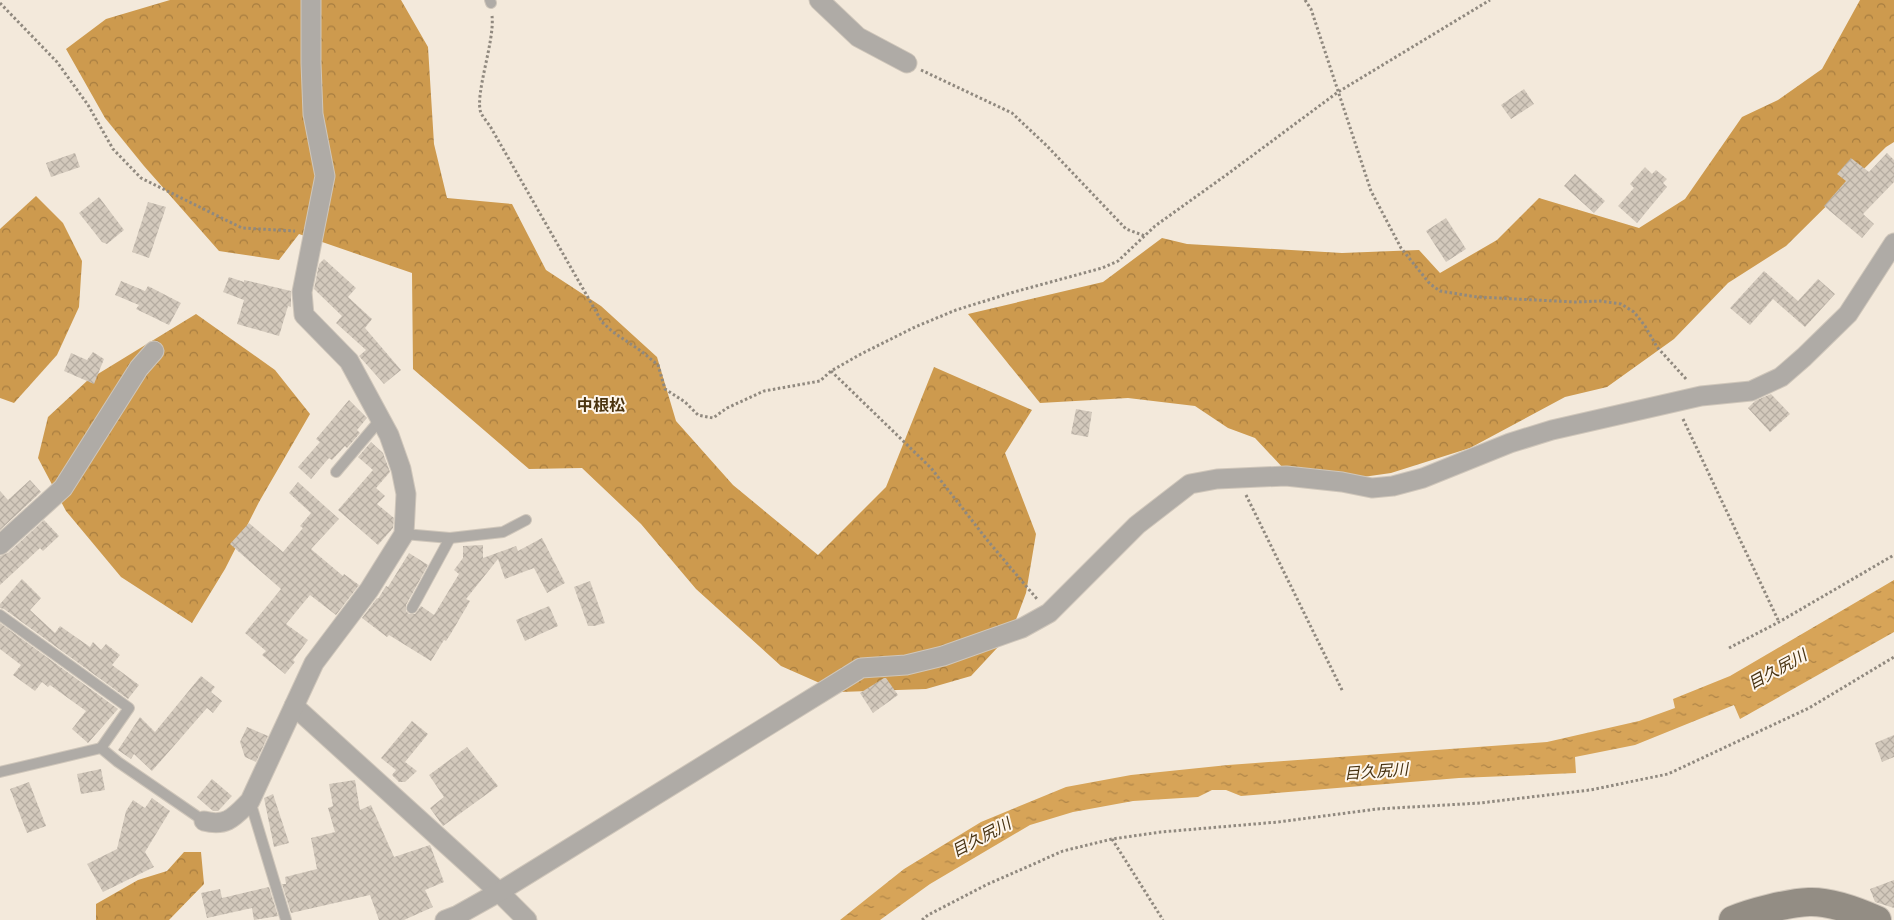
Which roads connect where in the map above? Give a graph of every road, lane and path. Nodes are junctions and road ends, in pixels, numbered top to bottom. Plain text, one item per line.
1 (311, 0) edge
2 (819, 0) edge
3 (1305, 0) edge
4 (1490, 0) edge
5 (490, 1) edge
6 (0, 3) edge
7 (907, 63) joint
8 (1338, 92) junction
9 (313, 232) junction
10 (1145, 236) junction
11 (1894, 244) edge
12 (154, 351) dead end
13 (831, 371) junction
14 (1701, 396) junction
15 (1675, 401) junction
16 (380, 420) junction
17 (336, 472) dead end
18 (1237, 479) junction
19 (526, 520) dead end
20 (404, 534) junction
21 (450, 538) junction
22 (0, 545) edge
23 (1894, 555) edge
24 (412, 608) dead end
25 (1049, 613) junction
26 (0, 615) edge
27 (1779, 622) junction
28 (1729, 648) dead end
29 (1894, 658) edge
30 (1343, 692) dead end
31 (294, 706) junction
32 (102, 748) junction
33 (0, 772) edge
34 (250, 801) junction
35 (204, 821) joint
36 (1112, 839) junction
37 (499, 892) junction
38 (286, 920) edge
39 (445, 920) edge
40 (527, 920) edge
41 (922, 920) edge
42 (1163, 920) edge
43 (1733, 920) edge
44 (1877, 920) edge

1 - 9 street
2 - 7 street
3 - 8 path
4 - 8 path
5 - 13 path
6 - 9 path
7 - 10 path
8 - 10 path
8 - 14 path
9 - 16 street
10 - 13 path
11 - 14 street
12 - 22 street
13 - 25 path
14 - 15 street
15 - 18 street
15 - 27 path
16 - 17 lane
16 - 20 street
18 - 25 street
18 - 30 path
19 - 21 lane
20 - 21 lane
20 - 31 street
21 - 24 lane
23 - 27 path
25 - 37 street
26 - 32 lane
27 - 28 path
29 - 36 path
31 - 34 street
31 - 37 street
32 - 33 lane
32 - 35 lane
34 - 35 street
34 - 38 lane
36 - 41 path
36 - 42 path
37 - 39 street
37 - 40 street
43 - 44 street

